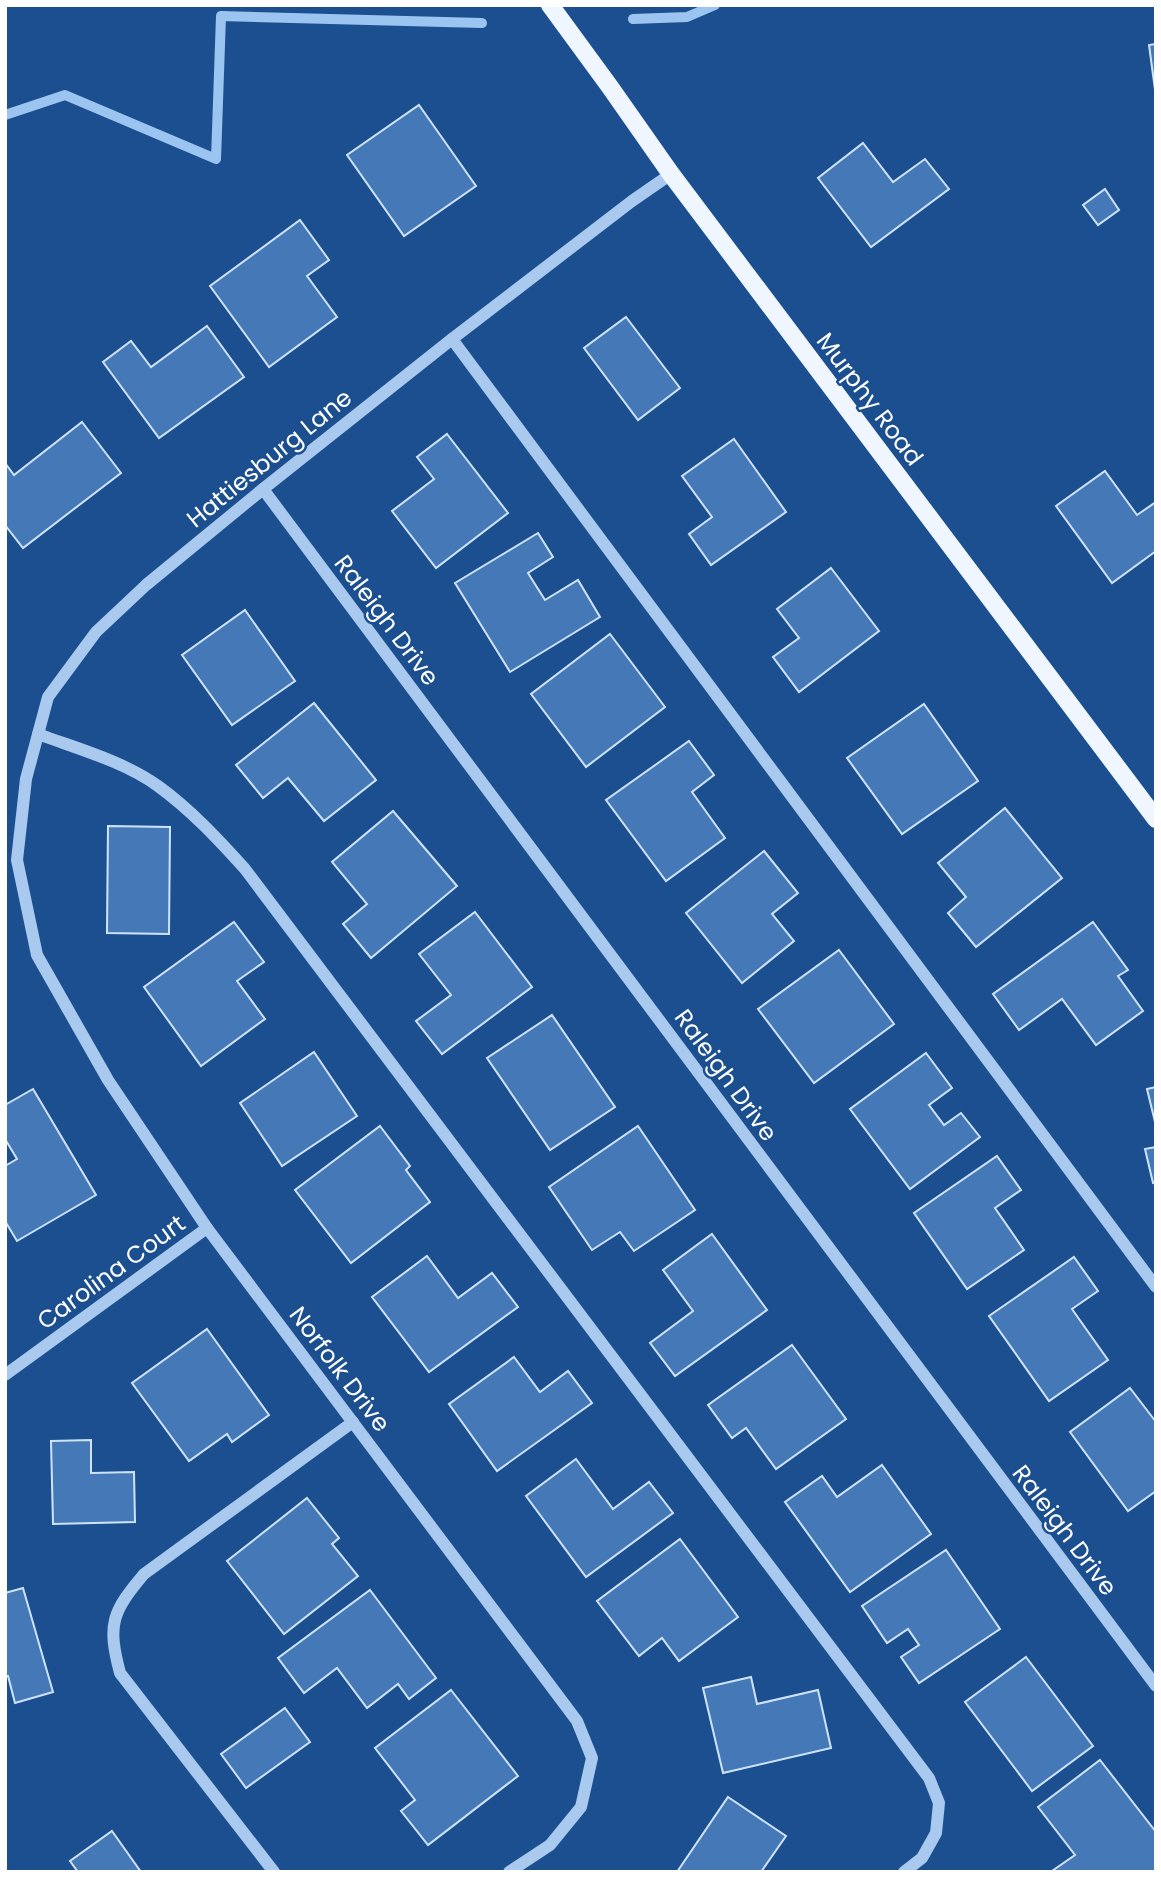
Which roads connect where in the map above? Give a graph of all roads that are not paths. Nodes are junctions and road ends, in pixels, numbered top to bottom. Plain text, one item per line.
1 (550, 5) edge
2 (671, 174) junction
3 (452, 340) junction
4 (263, 489) junction
5 (38, 734) junction
6 (1156, 820) edge
7 (17, 860) joint
8 (207, 1228) junction
9 (1156, 1287) edge
10 (5, 1374) edge
11 (353, 1422) junction
12 (1156, 1686) edge
13 (274, 1872) edge
14 (509, 1872) edge
15 (904, 1872) edge

1 - 2 main road, Murphy Road
2 - 3 street, Hattiesburg Lane
2 - 6 main road, Murphy Road
3 - 4 street, Hattiesburg Lane
3 - 9 street
4 - 5 street, Hattiesburg Lane
4 - 12 street, Raleigh Drive
5 - 7 street, Hattiesburg Lane
5 - 15 street
7 - 8 street, Norfolk Drive
8 - 10 street, Carolina Court
8 - 11 street, Norfolk Drive
11 - 13 street
11 - 14 street, Norfolk Drive

